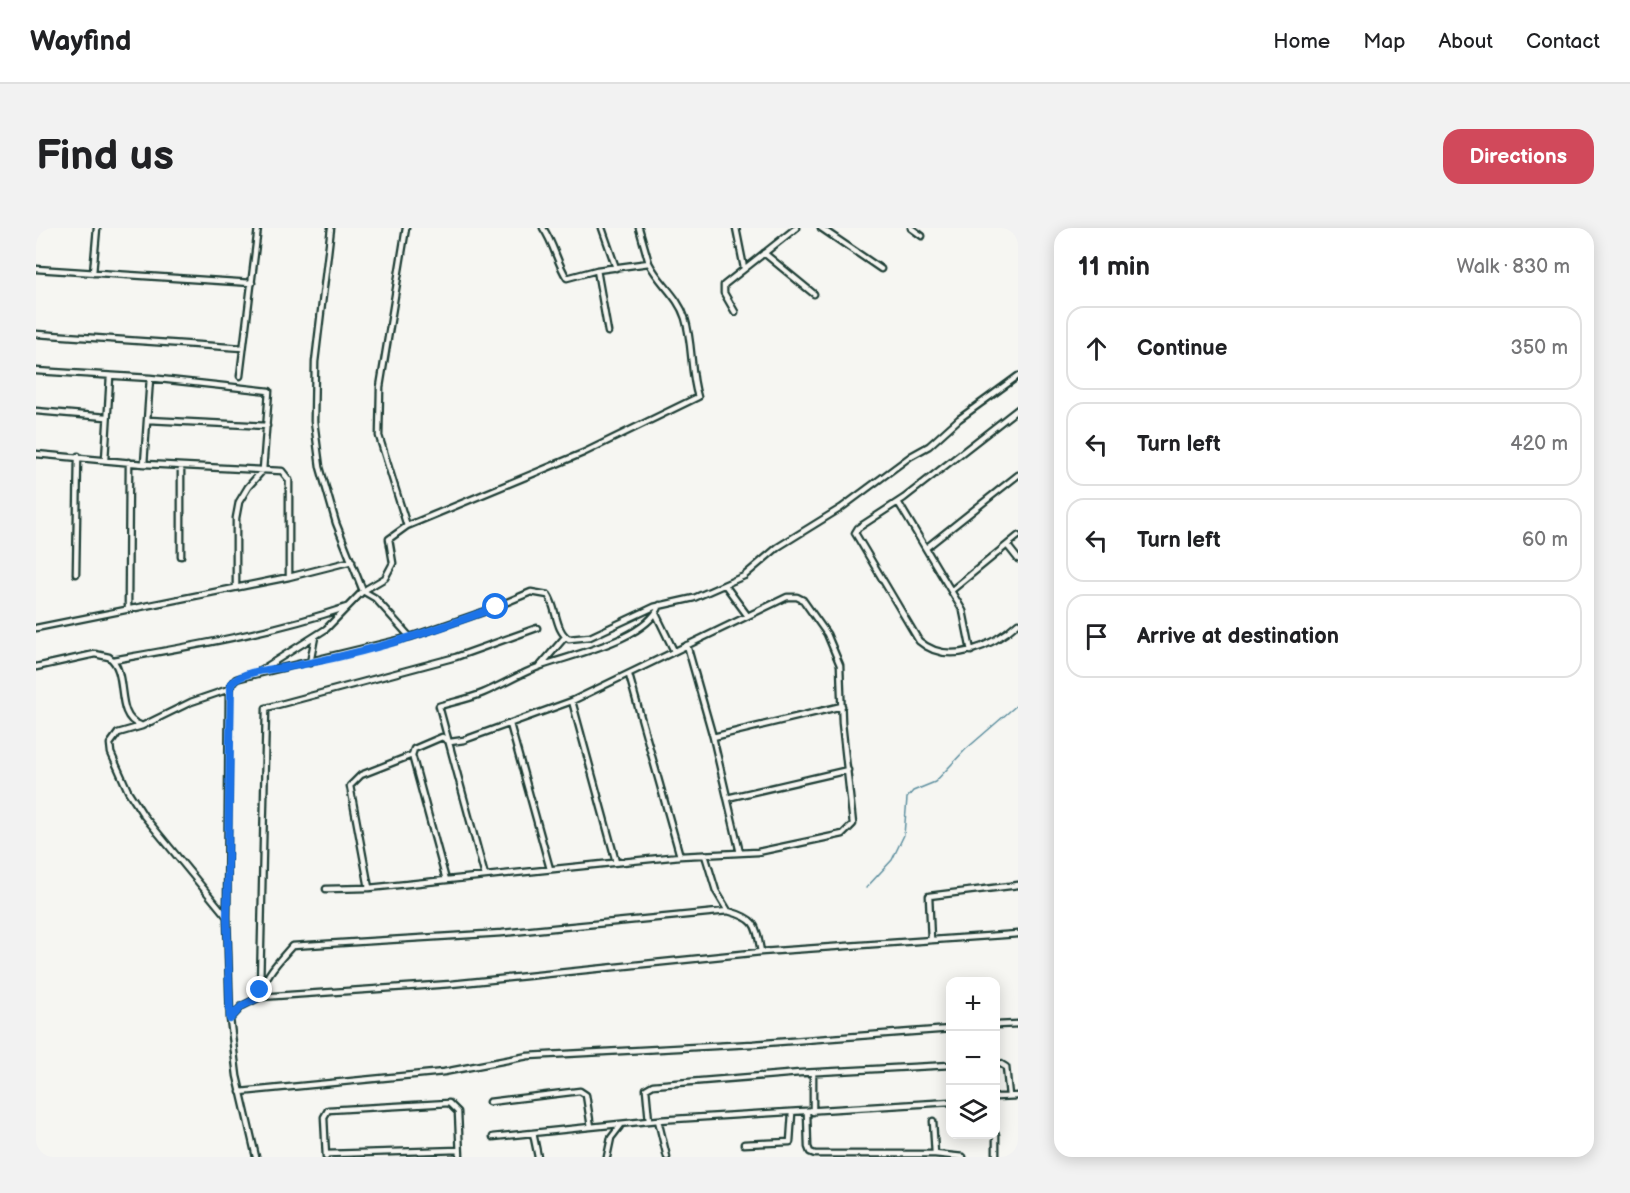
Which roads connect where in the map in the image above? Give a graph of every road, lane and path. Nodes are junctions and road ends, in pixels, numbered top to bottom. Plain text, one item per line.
1 (97, 228) edge
2 (258, 228) edge
3 (331, 228) edge
4 (406, 228) edge
5 (543, 228) edge
6 (602, 228) edge
7 (639, 228) edge
8 (736, 228) edge
9 (796, 228) edge
10 (821, 228) edge
11 (910, 228) edge
12 (922, 236) dead end
13 (764, 253) junction
14 (649, 263) junction
15 (616, 268) junction
16 (744, 268) junction
17 (36, 269) edge
18 (882, 269) dead end
19 (597, 270) junction
20 (93, 273) junction
21 (252, 283) junction
22 (814, 294) dead end
23 (735, 312) dead end
24 (608, 332) dead end
25 (36, 334) edge
26 (243, 348) junction
27 (36, 371) edge
28 (110, 376) junction
29 (240, 376) dead end
30 (1018, 376) edge
31 (150, 378) junction
32 (1018, 409) edge
33 (36, 411) edge
34 (106, 417) junction
35 (147, 420) junction
36 (267, 426) junction
37 (36, 454) edge
38 (78, 456) junction
39 (105, 460) junction
40 (129, 462) junction
41 (144, 464) junction
42 (181, 466) junction
43 (263, 470) junction
44 (1018, 476) edge
45 (898, 502) junction
46 (407, 526) junction
47 (1018, 536) edge
48 (1007, 545) junction
49 (926, 548) junction
50 (181, 556) dead end
51 (1018, 560) edge
52 (351, 561) junction
53 (76, 574) dead end
54 (289, 577) junction
55 (725, 585) junction
56 (236, 587) junction
57 (363, 591) junction
58 (952, 591) junction
59 (660, 605) junction
60 (349, 606) junction
61 (128, 609) junction
62 (656, 614) junction
63 (747, 615) junction
64 (1018, 623) edge
65 (36, 628) edge
66 (537, 628) dead end
67 (315, 636) junction
68 (410, 637) junction
69 (564, 637) junction
70 (687, 645) junction
71 (674, 651) junction
72 (971, 651) junction
73 (113, 660) junction
74 (310, 663) junction
75 (540, 666) junction
76 (36, 667) edge
77 (258, 672) junction
78 (629, 675) junction
79 (229, 689) junction
80 (572, 701) junction
81 (842, 706) junction
82 (510, 724) junction
83 (142, 726) junction
84 (713, 738) junction
85 (450, 742) junction
86 (412, 755) junction
87 (848, 770) junction
88 (728, 798) junction
89 (740, 852) junction
90 (705, 855) junction
91 (680, 856) junction
92 (616, 862) junction
93 (550, 869) junction
94 (485, 876) junction
95 (446, 880) junction
96 (1018, 885) edge
97 (369, 888) junction
98 (326, 889) dead end
99 (728, 910) junction
100 (227, 916) junction
101 (1018, 934) edge
102 (931, 940) junction
103 (761, 952) junction
104 (260, 990) junction
105 (260, 997) junction
106 (230, 1019) junction
107 (1018, 1024) edge
108 (1000, 1025) edge
109 (946, 1029) edge
110 (1000, 1063) edge
111 (946, 1065) edge
112 (813, 1073) junction
113 (240, 1092) junction
114 (1009, 1096) junction
115 (1018, 1096) edge
116 (1000, 1097) edge
117 (489, 1102) dead end
118 (946, 1102) edge
119 (810, 1112) junction
120 (792, 1113) junction
121 (658, 1120) junction
122 (933, 1120) dead end
123 (649, 1121) junction
124 (621, 1125) junction
125 (591, 1127) junction
126 (533, 1133) junction
127 (493, 1137) dead end
128 (996, 1139) edge
129 (744, 1144) dead end
130 (459, 1150) junction
131 (409, 1154) edge
132 (935, 1154) junction
133 (326, 1155) edge
134 (355, 1155) edge
135 (256, 1157) edge
136 (460, 1157) edge
137 (538, 1157) edge
138 (607, 1157) edge
139 (667, 1157) edge
140 (963, 1157) edge
141 (996, 1157) edge

1 - 20 street
2 - 21 street
3 - 52 street
4 - 46 street
5 - 19 street
6 - 15 street
7 - 14 street
8 - 16 street
9 - 13 street
10 - 18 street
11 - 12 street
13 - 16 street
13 - 22 street
14 - 15 street
14 - 46 street
15 - 19 street
16 - 23 street
17 - 20 street
19 - 24 street
20 - 21 street
21 - 26 street
25 - 26 street
26 - 29 street
27 - 28 street
28 - 31 street
28 - 34 street
30 - 55 street
31 - 35 street
31 - 36 street
32 - 45 street
33 - 34 street
34 - 39 street
35 - 36 street
35 - 41 street
36 - 43 street
37 - 38 street
38 - 39 street
38 - 53 street
39 - 40 street
40 - 41 street
40 - 61 street
41 - 42 street
42 - 43 street
42 - 50 street
43 - 54 street
43 - 56 street
44 - 49 street
45 - 49 street
45 - 72 street
46 - 57 street
47 - 48 street
48 - 51 street
48 - 58 street
49 - 58 street
52 - 54 street
52 - 57 street
54 - 56 street
55 - 59 street
55 - 63 street
56 - 61 street
57 - 60 street
57 - 68 street
58 - 72 street
59 - 62 street
59 - 69 street
60 - 67 street
60 - 73 street
61 - 65 street
62 - 71 street
62 - 75 street
63 - 70 street
63 - 81 street
64 - 72 street
66 - 104 street
67 - 74 street
67 - 77 street
68 - 69 street
68 - 74 street
69 - 75 street
70 - 71 street
70 - 84 street
71 - 78 street
73 - 76 street
73 - 83 street
74 - 77 street
75 - 85 street
77 - 79 street
78 - 80 street
78 - 91 street
79 - 83 street
79 - 100 street
80 - 82 street
80 - 92 street
81 - 84 street
81 - 87 street
82 - 85 street
82 - 93 street
83 - 100 street
84 - 88 street
85 - 86 street
85 - 94 street
86 - 95 street
86 - 97 street
87 - 88 street
87 - 89 street
88 - 89 street
89 - 90 street
90 - 91 street
90 - 99 street
91 - 92 street
92 - 93 street
93 - 94 street
94 - 95 street
95 - 97 street
96 - 102 street
97 - 98 street
99 - 103 street
99 - 104 street
100 - 106 street
101 - 102 street
102 - 103 street
103 - 105 street
104 - 105 street
105 - 106 street
106 - 113 street
107 - 108 street
109 - 113 street
110 - 114 street
111 - 112 street
112 - 119 street
112 - 123 street
113 - 135 street
114 - 115 street
114 - 116 street
117 - 125 street
118 - 119 street
119 - 120 street
119 - 132 street
120 - 121 street
120 - 129 street
121 - 123 street
121 - 139 street
122 - 132 street
123 - 124 street
124 - 125 street
124 - 138 street
125 - 126 street
126 - 127 street
126 - 137 street
128 - 141 street
130 - 131 street
130 - 133 street
130 - 136 street
131 - 134 street
132 - 140 street
133 - 134 street

